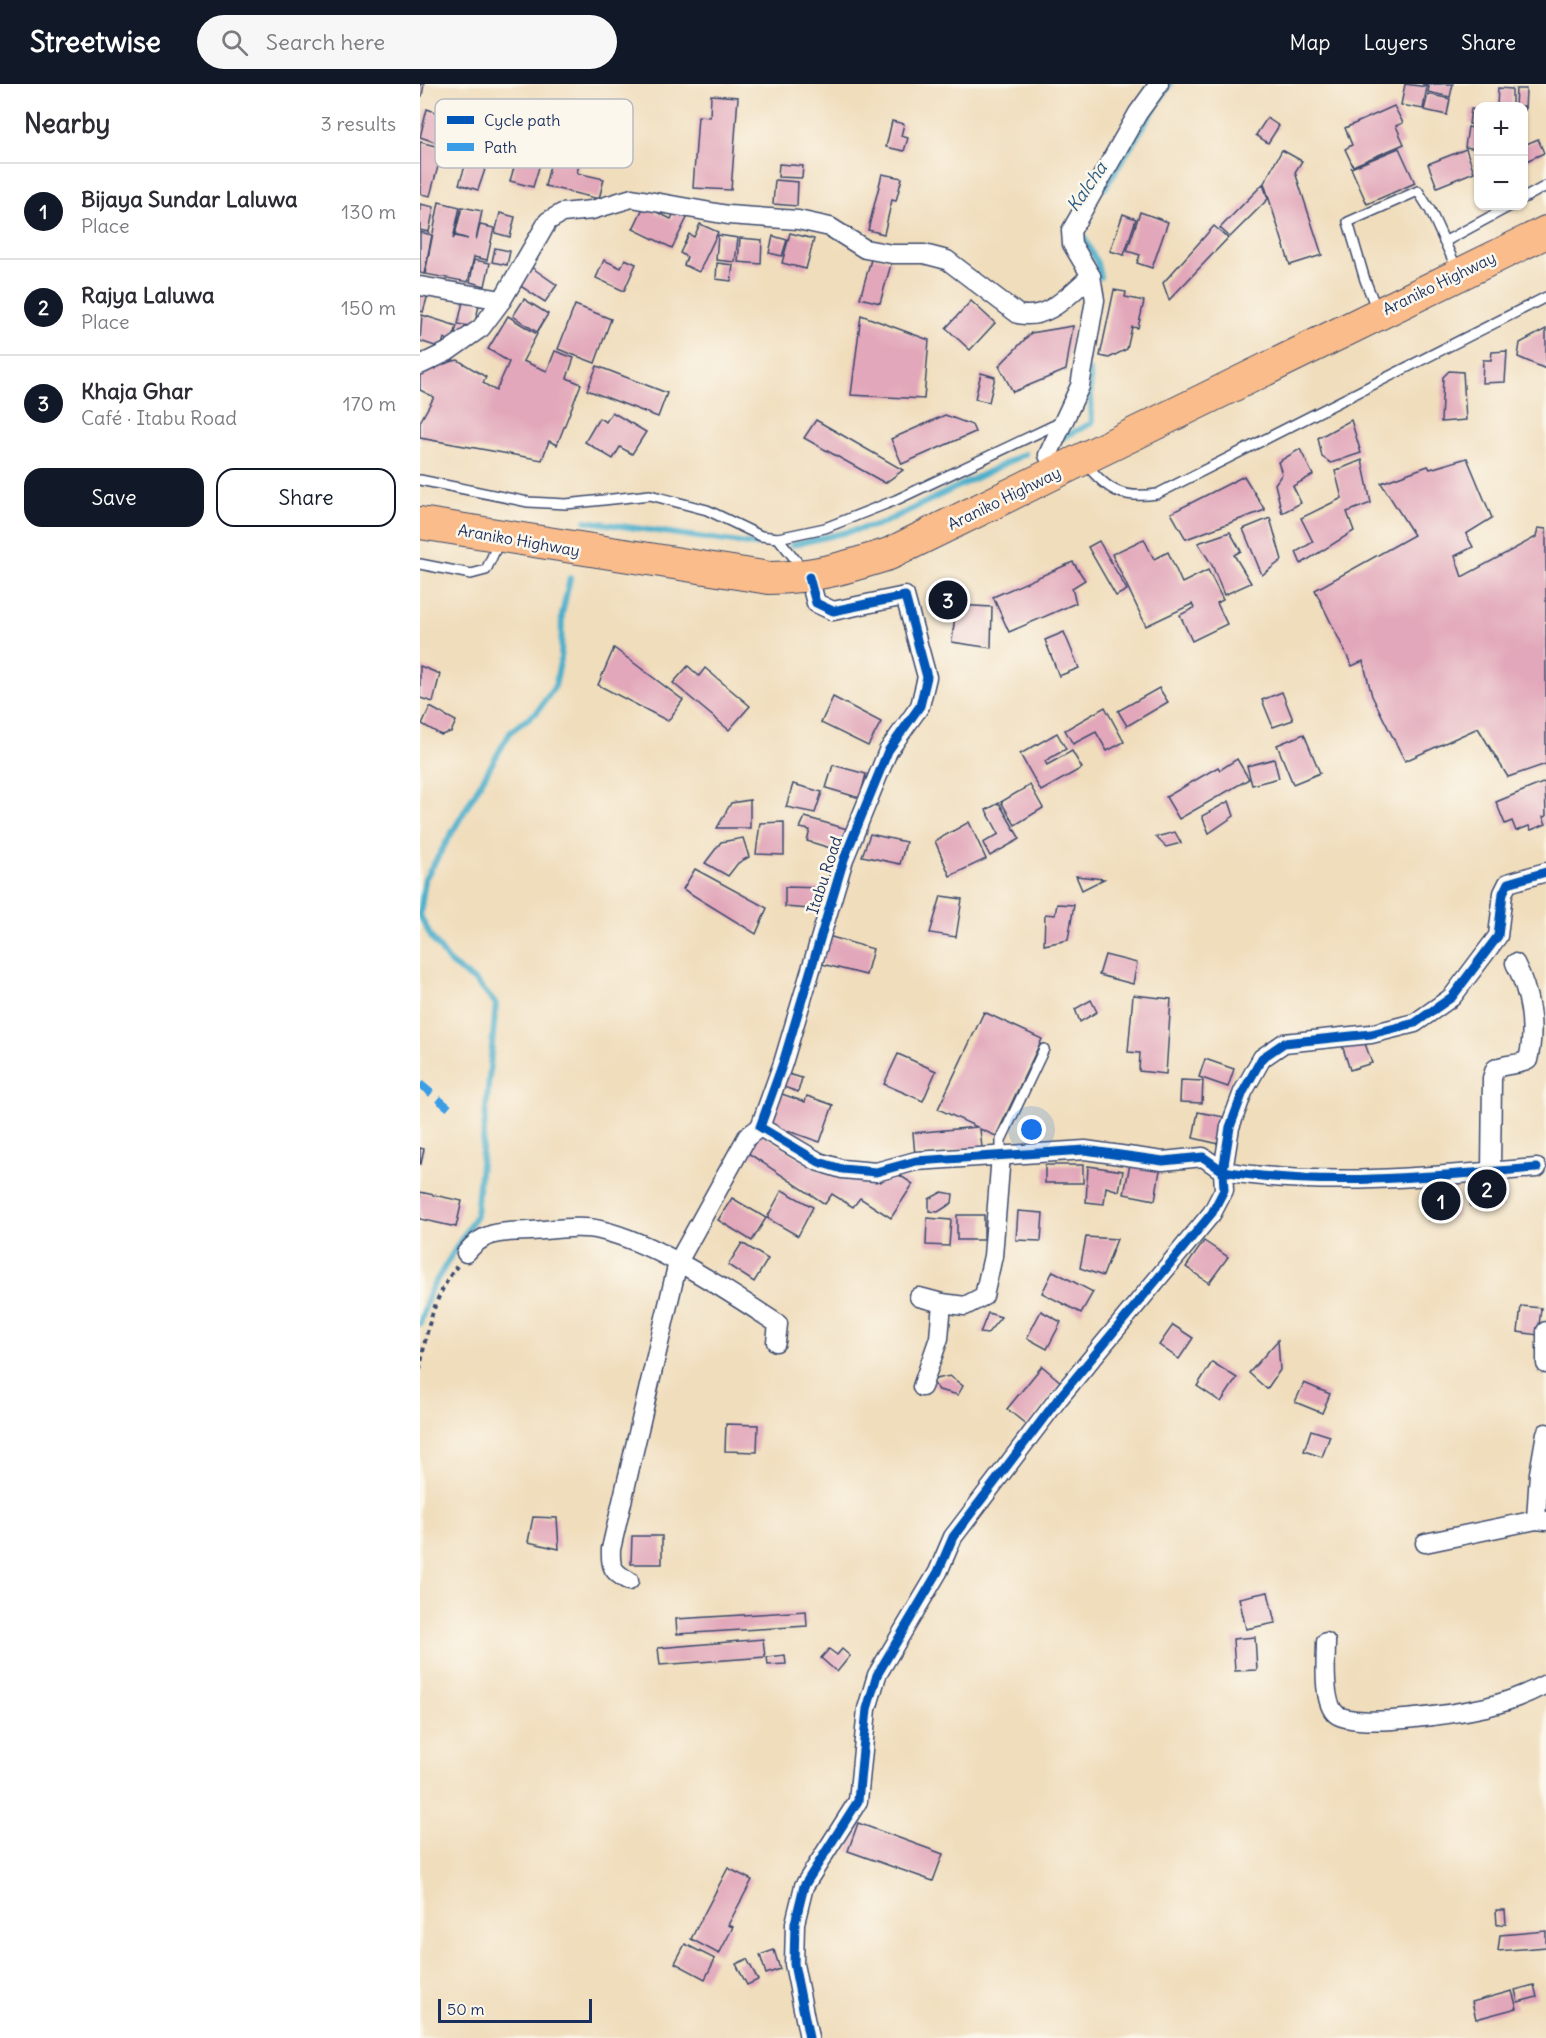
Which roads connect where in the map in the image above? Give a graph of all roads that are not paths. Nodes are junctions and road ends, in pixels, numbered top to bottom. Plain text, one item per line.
1 (1159, 84) edge
2 (1546, 186) edge
3 (1528, 196) edge
4 (1503, 210) edge
5 (1546, 232) edge
6 (1444, 242) junction
7 (1459, 274) junction
8 (1091, 276) junction
9 (420, 286) edge
10 (1546, 297) edge
11 (502, 300) junction
12 (1378, 312) junction
13 (420, 365) edge
14 (1064, 420) junction
15 (1070, 466) junction
16 (420, 480) edge
17 (420, 523) edge
18 (502, 537) junction
19 (778, 538) junction
20 (420, 564) edge
21 (810, 577) junction
22 (1546, 872) edge
23 (1515, 963) dead end
24 (1044, 1049) dead end
25 (760, 1127) junction
26 (1000, 1155) junction
27 (1537, 1168) dead end
28 (1223, 1171) junction
29 (1491, 1171) junction
30 (466, 1253) road end
31 (678, 1262) junction
32 (919, 1297) dead end
33 (942, 1303) junction
34 (1546, 1330) edge
35 (776, 1342) dead end
36 (1546, 1364) edge
37 (922, 1387) dead end
38 (1546, 1433) edge
39 (1541, 1521) edge
40 (1425, 1543) dead end
41 (629, 1581) dead end
42 (1326, 1642) dead end
43 (1546, 1684) edge
44 (809, 2038) edge

1 - 8 street
2 - 3 lane
4 - 6 lane
5 - 7 highway, Araniko Highway
6 - 7 lane
6 - 12 lane
7 - 12 highway, Araniko Highway
8 - 11 street
8 - 14 street
9 - 11 street
10 - 15 lane
11 - 13 street
12 - 15 highway, Araniko Highway
14 - 15 street
14 - 19 lane
15 - 21 highway, Araniko Highway
16 - 19 lane
17 - 18 highway, Araniko Highway
18 - 20 lane
18 - 21 highway, Araniko Highway
19 - 21 lane
21 - 25 street, Itabu Road
22 - 28 street
23 - 29 street
24 - 26 lane
25 - 26 street
25 - 31 street
26 - 28 street
26 - 33 street
27 - 29 street
28 - 29 street
28 - 44 street
30 - 31 street
31 - 35 street
31 - 41 street
32 - 33 street
33 - 37 street
34 - 36 street
38 - 39 street
39 - 40 street
42 - 43 street

